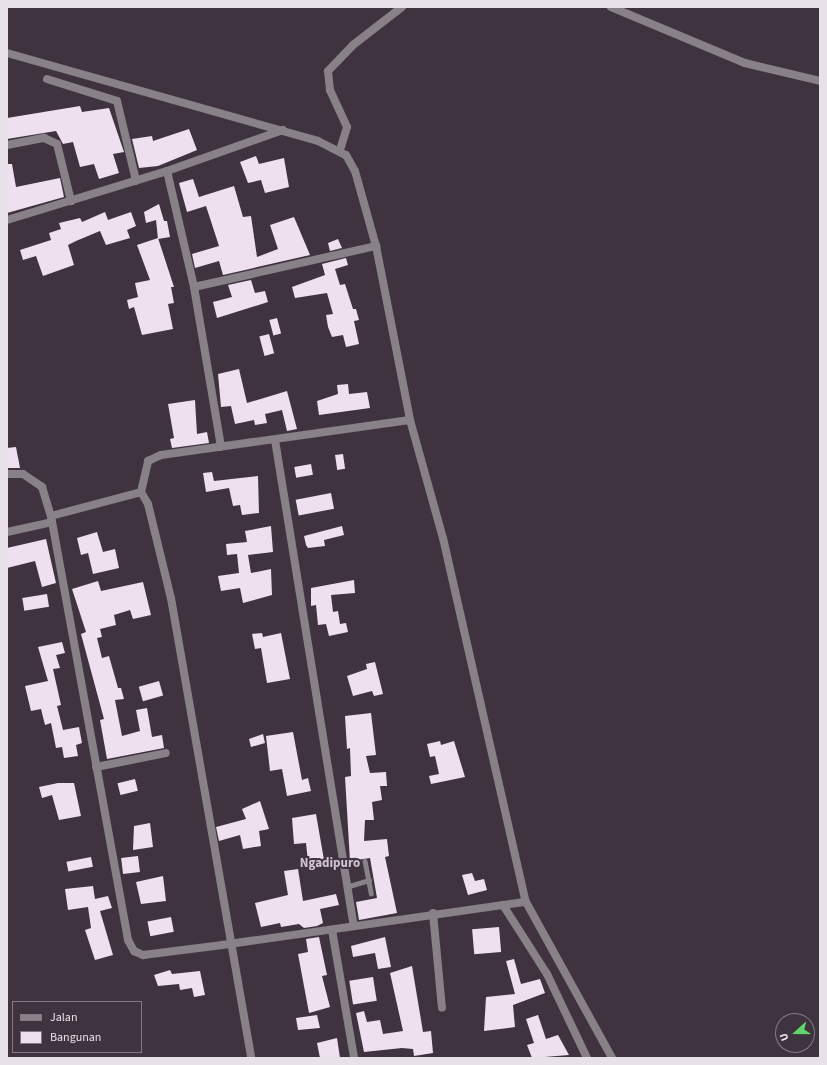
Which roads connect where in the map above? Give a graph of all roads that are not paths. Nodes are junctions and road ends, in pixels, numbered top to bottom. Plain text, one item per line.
1 (402, 7) edge
2 (611, 7) edge
3 (7, 53) edge
4 (47, 79) dead end
5 (820, 81) edge
6 (283, 130) junction
7 (7, 145) edge
8 (340, 150) junction
9 (167, 171) junction
10 (136, 181) junction
11 (71, 200) junction
12 (7, 220) edge
13 (376, 246) junction
14 (194, 287) junction
15 (410, 420) junction
16 (275, 440) junction
17 (221, 447) junction
18 (7, 474) edge
19 (141, 492) junction
20 (52, 519) junction
21 (7, 532) edge
22 (166, 754) dead end
23 (96, 767) junction
24 (365, 862) dead end
25 (369, 880) junction
26 (346, 887) junction
27 (371, 893) dead end
28 (526, 902) junction
29 (503, 905) junction
30 (433, 913) junction
31 (354, 926) junction
32 (332, 930) junction
33 (227, 945) junction
34 (442, 1008) dead end
35 (251, 1058) edge
36 (354, 1058) edge
37 (587, 1058) edge
38 (612, 1058) edge

1 - 8 street
2 - 5 street
3 - 6 street
4 - 10 street
6 - 8 street
6 - 9 street
7 - 11 street
8 - 13 street
9 - 10 street
9 - 14 street
10 - 11 street
11 - 12 street
13 - 14 street
13 - 15 street
14 - 17 street
15 - 16 street
15 - 28 street
16 - 17 street
16 - 26 street
17 - 19 street
18 - 20 street
19 - 20 street
19 - 33 street
20 - 21 street
20 - 23 street
22 - 23 street
23 - 33 street
24 - 25 lane
25 - 26 lane
25 - 27 lane
26 - 31 street
28 - 29 street
28 - 38 street
29 - 30 street
29 - 37 street
30 - 31 street
30 - 34 street
31 - 32 street
32 - 33 street
32 - 36 street
33 - 35 street

